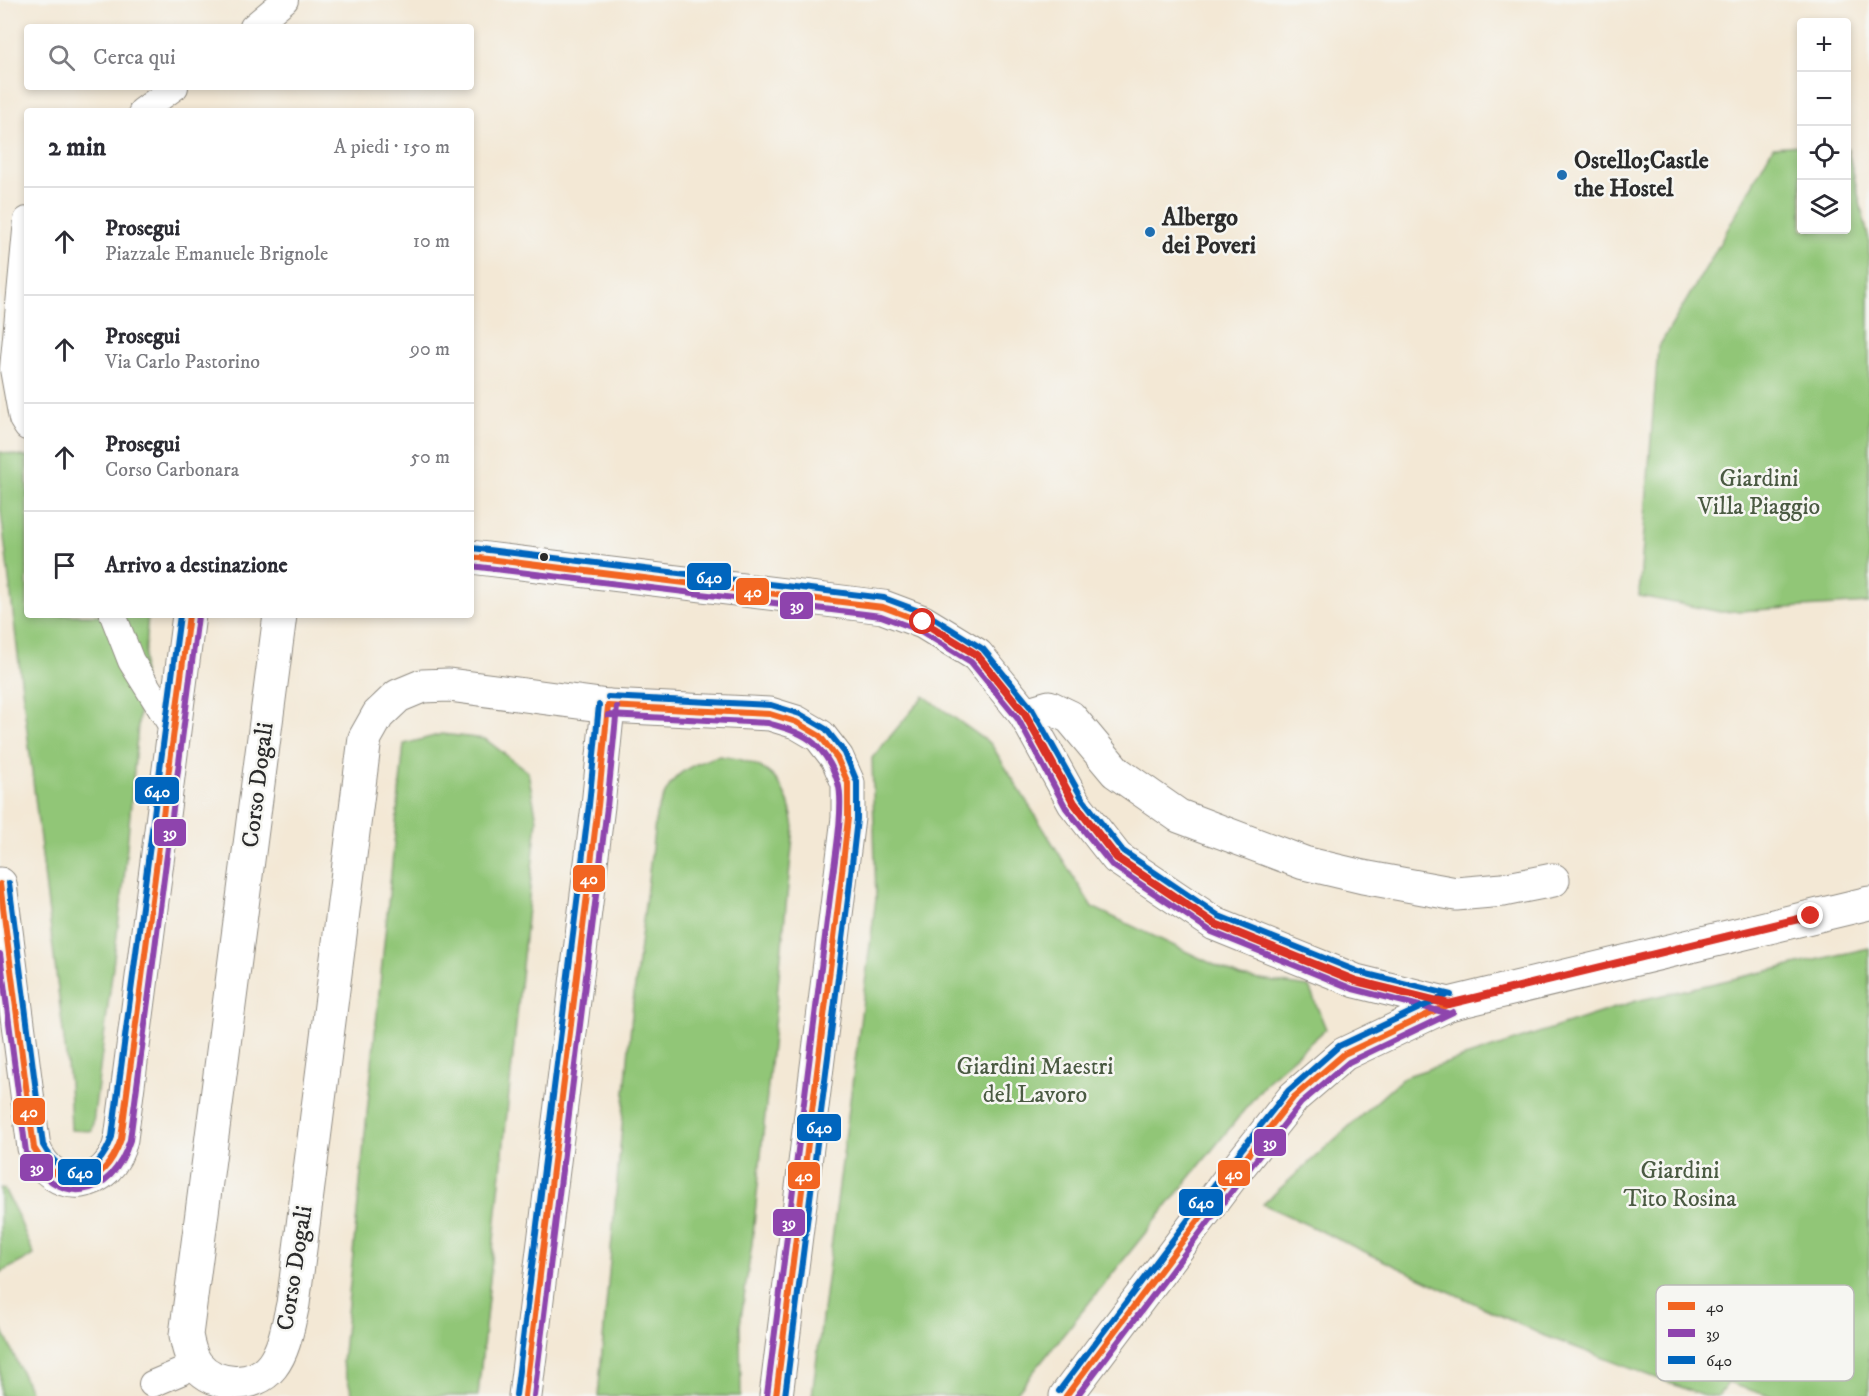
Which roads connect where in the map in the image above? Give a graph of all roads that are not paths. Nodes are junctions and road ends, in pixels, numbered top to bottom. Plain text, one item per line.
1 (285, 0) edge
2 (257, 24) edge
3 (171, 90) edge
4 (146, 108) edge
5 (24, 252) edge
6 (24, 422) edge
7 (474, 557) edge
8 (114, 618) edge
9 (189, 618) edge
10 (280, 618) edge
11 (608, 706) junction
12 (1025, 714) junction
13 (173, 728) junction
14 (1553, 880) dead end
15 (0, 884) edge
16 (1869, 903) edge
17 (1449, 1004) junction
18 (197, 1365) junction
19 (152, 1384) dead end
20 (525, 1396) edge
21 (776, 1396) edge
22 (1066, 1396) edge

1 - 2 lane
3 - 4 lane
5 - 6 lane
7 - 12 street
8 - 13 lane
9 - 13 street
10 - 18 street, Corso Dogali
11 - 18 street, Corso Dogali
11 - 20 street
11 - 21 street, Corso Dogali
12 - 14 street
12 - 17 street
13 - 15 street
16 - 17 street
17 - 22 street
18 - 19 lane

